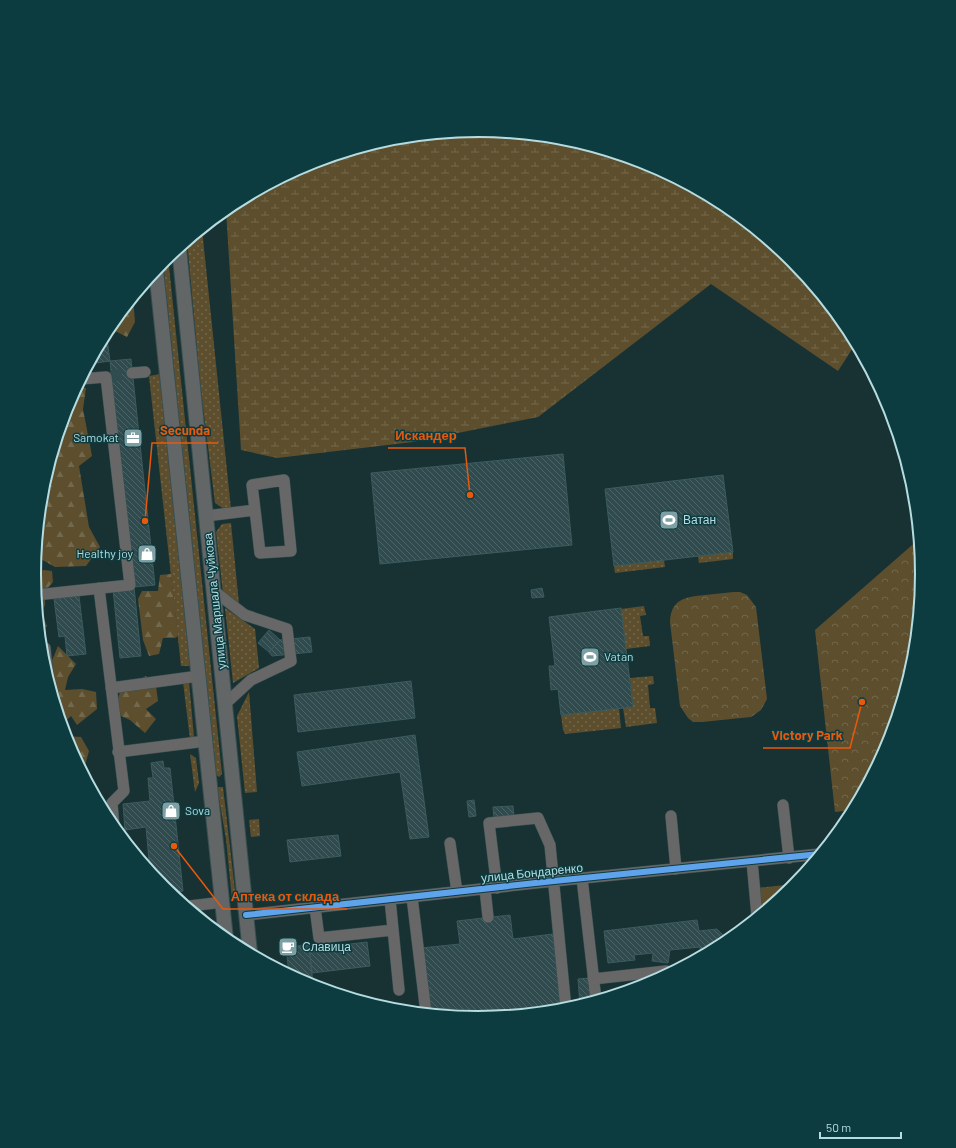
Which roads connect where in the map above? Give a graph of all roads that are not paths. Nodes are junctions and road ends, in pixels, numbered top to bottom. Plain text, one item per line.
1 (180, 255) edge
2 (157, 278) edge
3 (145, 372) dead end
4 (132, 373) tunnel mouth
5 (87, 378) edge
6 (255, 510) junction
7 (206, 516) junction
8 (99, 588) junction
9 (214, 591) junction
10 (42, 594) edge
11 (199, 676) junction
12 (111, 688) junction
13 (225, 704) junction
14 (206, 741) junction
15 (118, 752) junction
16 (232, 774) junction
17 (209, 777) junction
18 (783, 805) dead end
19 (113, 813) edge
20 (671, 816) dead end
21 (450, 844) dead end
22 (813, 855) edge
23 (789, 858) junction
24 (752, 861) junction
25 (676, 869) junction
26 (582, 878) junction
27 (554, 881) junction
28 (497, 888) junction
29 (485, 889) junction
30 (457, 892) junction
31 (412, 897) junction
32 (390, 899) junction
33 (223, 902) junction
34 (193, 906) edge
35 (316, 907) junction
36 (757, 911) edge
37 (246, 915) junction
38 (224, 917) junction
39 (488, 918) dead end
40 (225, 930) edge
41 (393, 930) junction
42 (249, 946) edge
43 (658, 972) edge
44 (593, 979) junction
45 (399, 990) dead end
46 (595, 995) edge
47 (565, 1002) edge
48 (425, 1007) edge

1 - 7 main road, улица Маршала Чуйкова
2 - 11 main road, улица Маршала Чуйкова
3 - 4 street
5 - 8 street
6 - 6 street
6 - 7 street
7 - 9 main road, улица Маршала Чуйкова
8 - 10 street
8 - 12 street
9 - 13 main road, улица Маршала Чуйкова
9 - 13 street
11 - 12 street
11 - 14 main road, улица Маршала Чуйкова
12 - 15 street
13 - 16 main road, улица Маршала Чуйкова
14 - 15 street
14 - 17 main road, улица Маршала Чуйкова
15 - 19 street
16 - 17 main road
16 - 37 main road, улица Маршала Чуйкова
17 - 33 main road, улица Маршала Чуйкова
18 - 23 street
20 - 25 street
21 - 30 street
22 - 23 street, улица Бондаренко
23 - 24 street, улица Бондаренко
24 - 25 street, улица Бондаренко
24 - 36 street
25 - 26 street, улица Бондаренко
26 - 27 street, улица Бондаренко
26 - 44 street
27 - 28 street, улица Бондаренко
27 - 28 street
27 - 47 street
28 - 29 street, улица Бондаренко
29 - 30 street, улица Бондаренко
29 - 39 street
30 - 31 street, улица Бондаренко
31 - 32 street, улица Бондаренко
31 - 48 street
32 - 35 street, улица Бондаренко
32 - 41 street
33 - 34 street
33 - 38 main road, улица Маршала Чуйкова
35 - 37 street, улица Бондаренко
35 - 41 street
37 - 38 main road, улица Бондаренко
37 - 42 main road, улица Маршала Чуйкова
38 - 40 main road, улица Маршала Чуйкова
41 - 45 street
43 - 44 street
44 - 46 street

